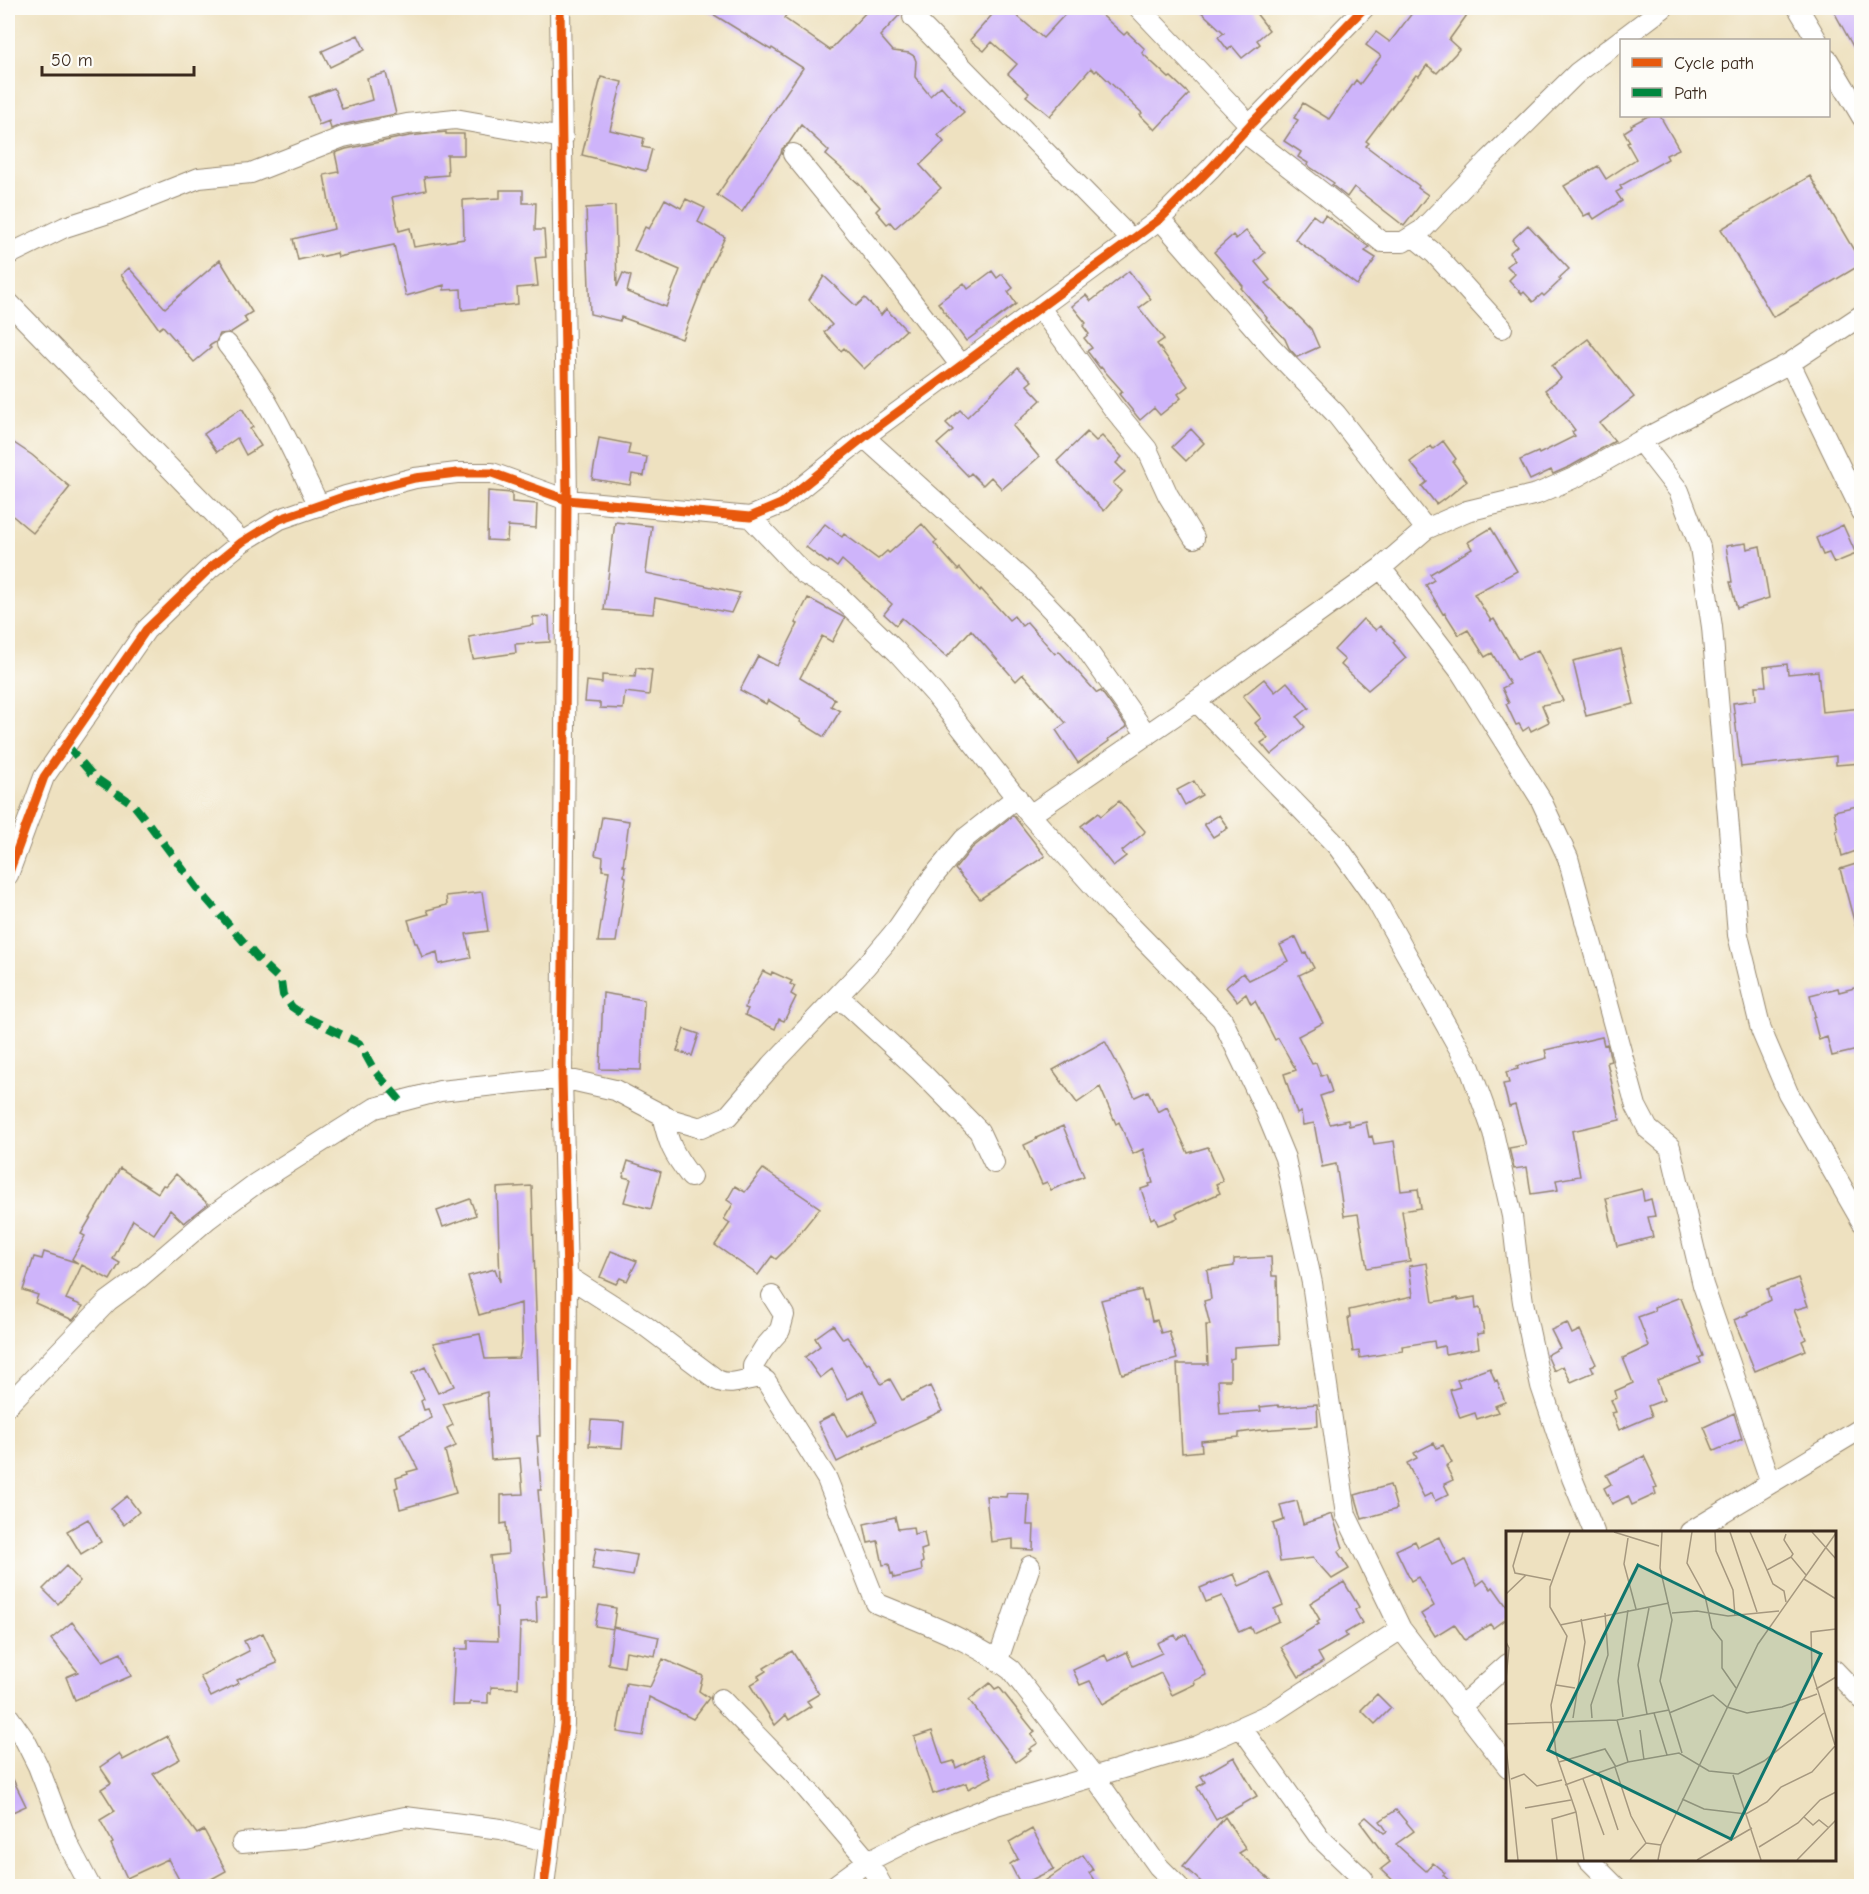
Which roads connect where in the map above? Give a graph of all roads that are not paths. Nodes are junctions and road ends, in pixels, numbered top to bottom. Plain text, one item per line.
1 (560, 8) edge
2 (1139, 8) edge
3 (1663, 8) edge
4 (1798, 8) edge
5 (1357, 10) edge
6 (913, 17) dead end
7 (1622, 39) edge
8 (1816, 39) edge
9 (1620, 40) edge
10 (1830, 63) edge
11 (1862, 117) edge
12 (1247, 128) junction
13 (563, 138) junction
14 (793, 154) dead end
15 (1160, 219) junction
16 (1413, 236) junction
17 (1131, 239) junction
18 (8, 255) edge
19 (8, 302) edge
20 (1040, 308) junction
21 (1862, 315) edge
22 (1502, 328) dead end
23 (228, 344) dead end
24 (1790, 363) junction
25 (961, 366) junction
26 (864, 436) junction
27 (1640, 441) junction
28 (567, 500) junction
29 (319, 506) junction
30 (1862, 512) edge
31 (750, 517) junction
32 (1426, 529) junction
33 (1194, 538) dead end
34 (242, 542) junction
35 (1381, 568) junction
36 (1196, 701) junction
37 (1147, 735) junction
38 (1017, 797) junction
39 (1030, 815) junction
40 (8, 875) edge
41 (834, 1000) junction
42 (562, 1078) junction
43 (662, 1114) junction
44 (994, 1163) dead end
45 (691, 1177) dead end
46 (1862, 1222) edge
47 (567, 1276) junction
48 (772, 1296) dead end
49 (753, 1378) junction
50 (8, 1405) edge
51 (1862, 1428) edge
52 (1771, 1482) junction
53 (1714, 1526) edge
54 (1593, 1531) edge
55 (1697, 1531) edge
56 (1030, 1566) dead end
57 (1401, 1629) junction
58 (998, 1660) junction
59 (1506, 1666) edge
60 (1836, 1672) edge
61 (721, 1699) dead end
62 (1862, 1699) edge
63 (1460, 1707) junction
64 (8, 1716) edge
65 (1241, 1726) junction
66 (1506, 1764) edge
67 (1094, 1776) junction
68 (549, 1842) junction
69 (243, 1843) dead end
70 (868, 1861) junction
71 (1590, 1861) edge
72 (1363, 1879) dead end
73 (90, 1887) edge
74 (544, 1887) edge
75 (834, 1887) edge
76 (882, 1887) edge
77 (1178, 1887) edge
78 (1615, 1887) edge

1 - 13 street
2 - 12 street
3 - 7 street
4 - 8 street
5 - 12 street
6 - 17 street
9 - 16 street
10 - 11 street
12 - 15 street
12 - 16 street
13 - 18 street
13 - 28 street
14 - 25 street
15 - 17 street
15 - 32 street
16 - 22 street
17 - 20 street
19 - 34 street
20 - 25 street
20 - 33 street
21 - 24 street
23 - 29 street
24 - 27 street
24 - 30 street
25 - 26 street
26 - 31 street
26 - 37 street
27 - 32 street
27 - 46 street
28 - 29 street
28 - 31 street
28 - 42 street
29 - 34 street
31 - 38 street
32 - 35 street
34 - 40 street
35 - 36 street
35 - 52 street
36 - 37 street
36 - 54 street
37 - 39 street
38 - 39 street
38 - 41 street
39 - 57 street
41 - 43 street
41 - 44 street
42 - 43 street
42 - 47 street
42 - 50 street
43 - 45 street
47 - 49 street
47 - 68 street
48 - 49 street
49 - 58 street
51 - 52 street
52 - 53 street
53 - 55 street
56 - 58 street
57 - 63 street
57 - 65 street
58 - 67 street
59 - 63 street
60 - 62 street
61 - 70 street
63 - 66 street
64 - 73 street
65 - 67 street
65 - 72 street
67 - 70 street
67 - 77 street
68 - 69 street
68 - 74 street
70 - 75 street
70 - 76 street
71 - 78 street

